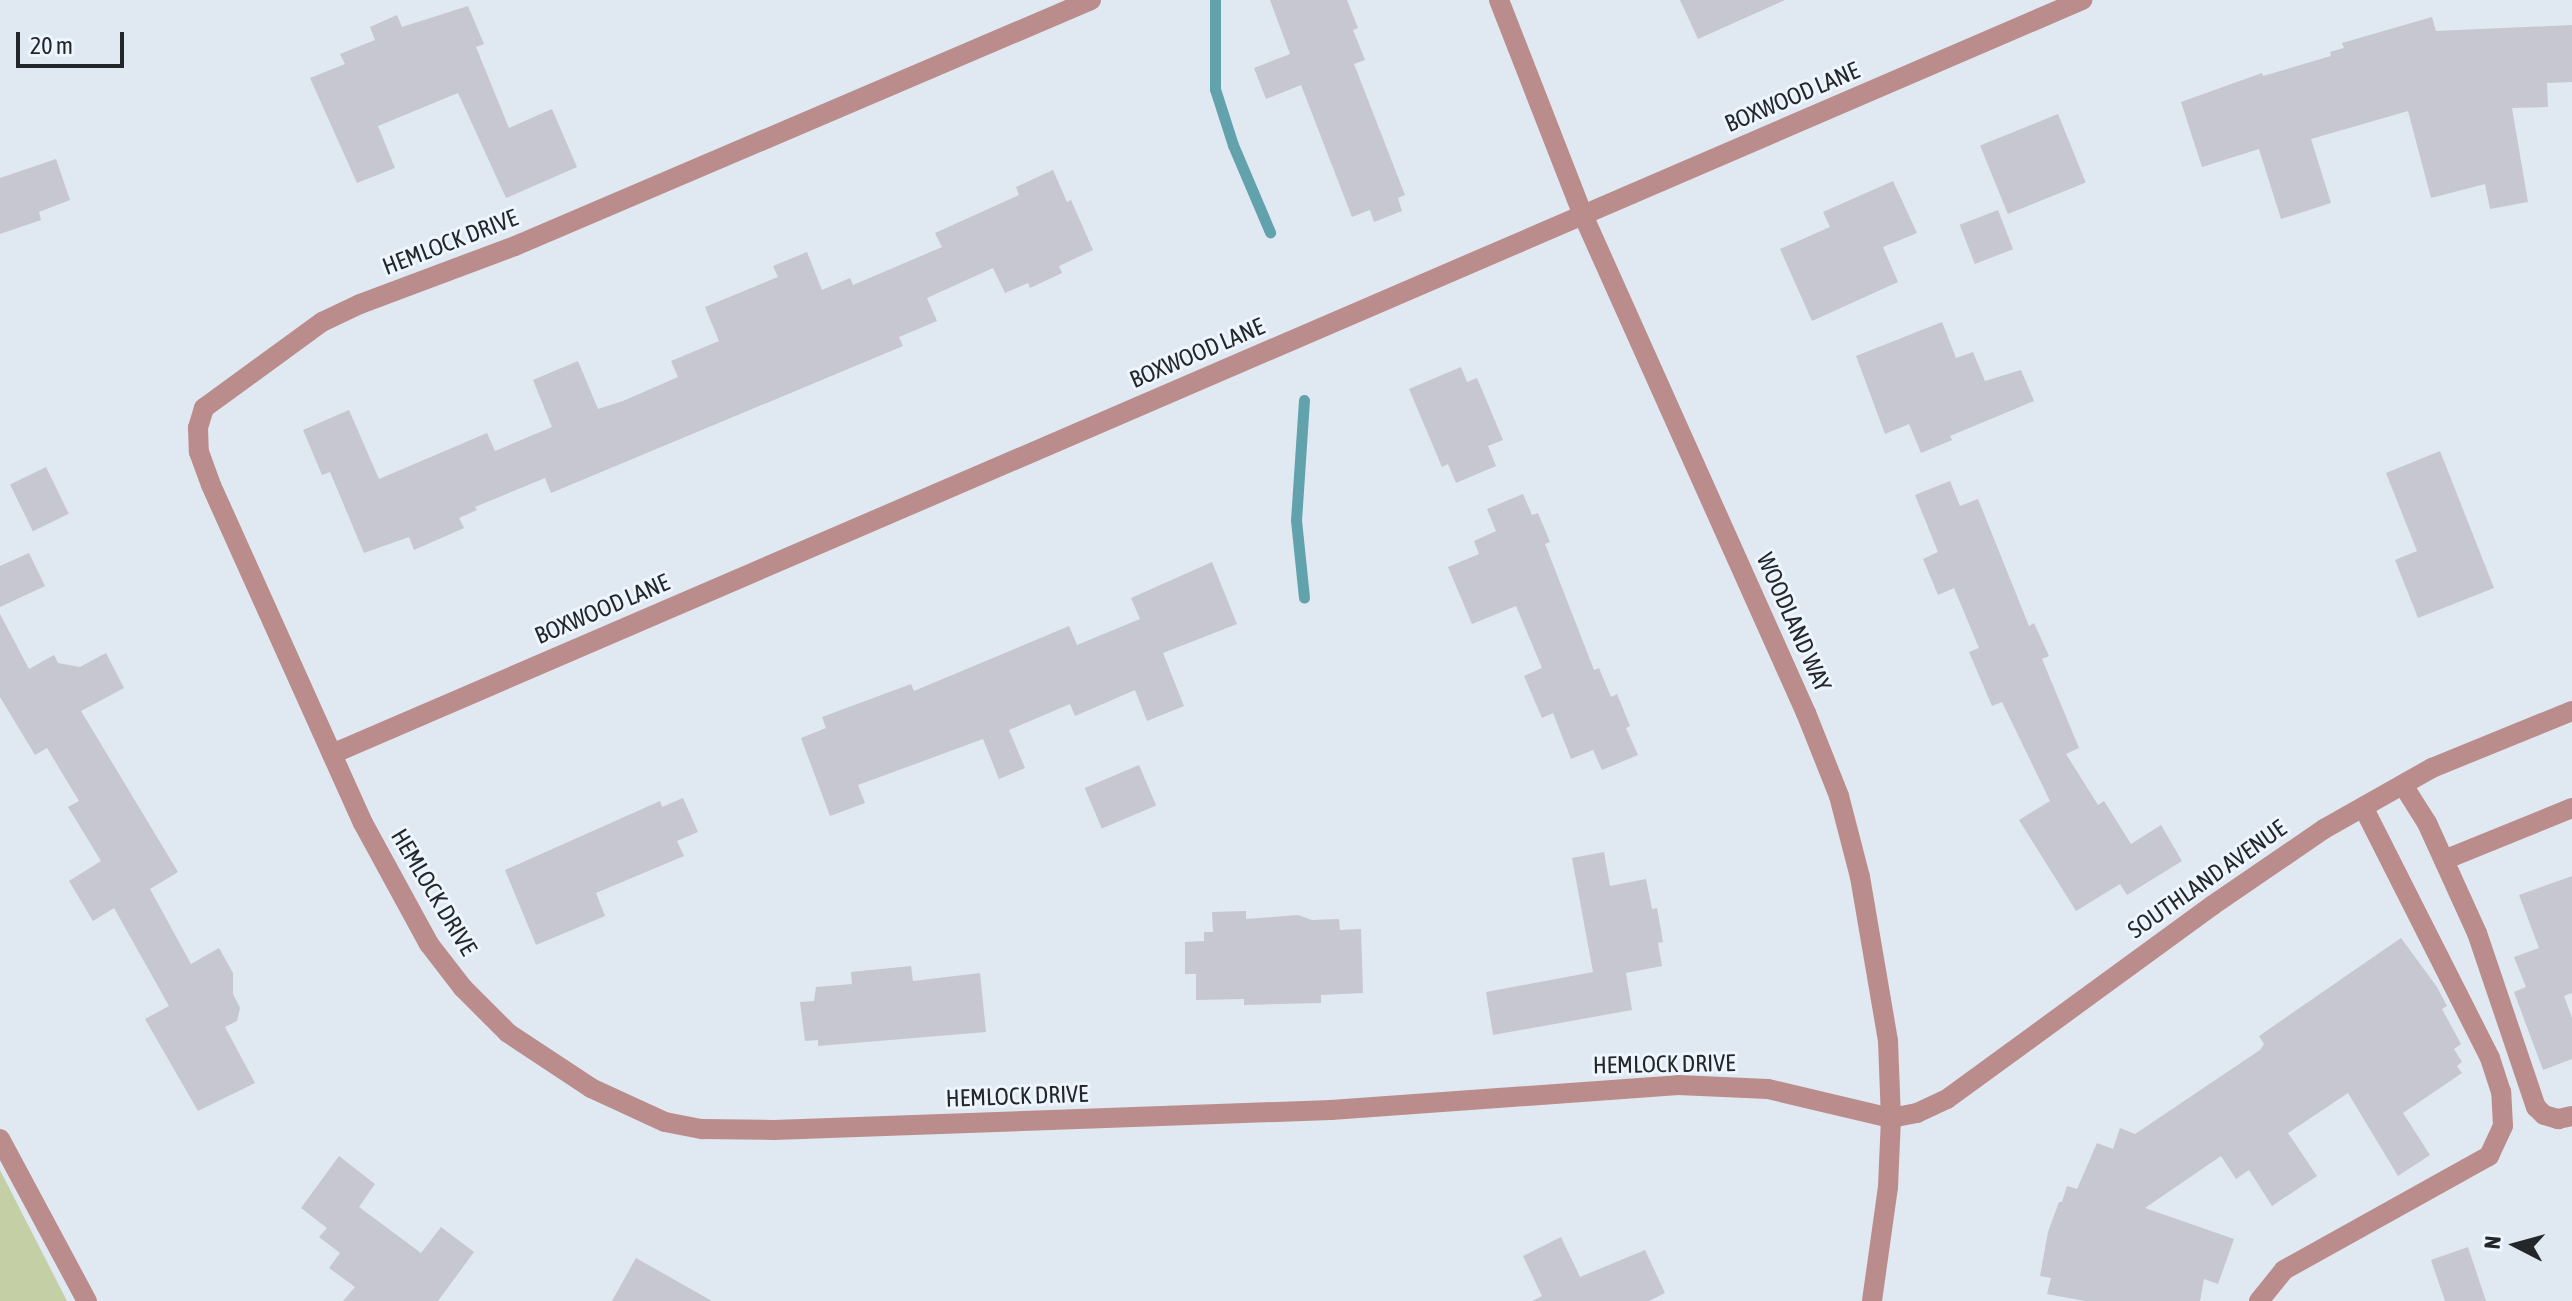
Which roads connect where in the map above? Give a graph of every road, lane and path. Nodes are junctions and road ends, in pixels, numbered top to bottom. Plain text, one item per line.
1 (1091, 0) edge
2 (1499, 0) edge
3 (2082, 0) edge
4 (1583, 215) junction
5 (2572, 711) edge
6 (332, 754) junction
7 (2403, 785) junction
8 (2363, 807) junction
9 (2572, 808) edge
10 (2444, 860) junction
11 (2572, 1116) edge
12 (1891, 1118) junction
13 (0, 1139) edge
14 (87, 1301) edge
15 (1872, 1301) edge
16 (2259, 1301) edge

1 - 6 street, HEMLOCK DRIVE
2 - 4 street, WOODLAND WAY
3 - 4 street, BOXWOOD LANE
4 - 6 street, BOXWOOD LANE
4 - 12 street, WOODLAND WAY
5 - 7 street, SOUTHLAND AVENUE
6 - 12 street, HEMLOCK DRIVE
7 - 8 street, SOUTHLAND AVENUE
7 - 10 street
8 - 12 street, SOUTHLAND AVENUE
8 - 16 street
9 - 10 street
10 - 11 street
12 - 15 street, WOODLAND WAY
13 - 14 street

